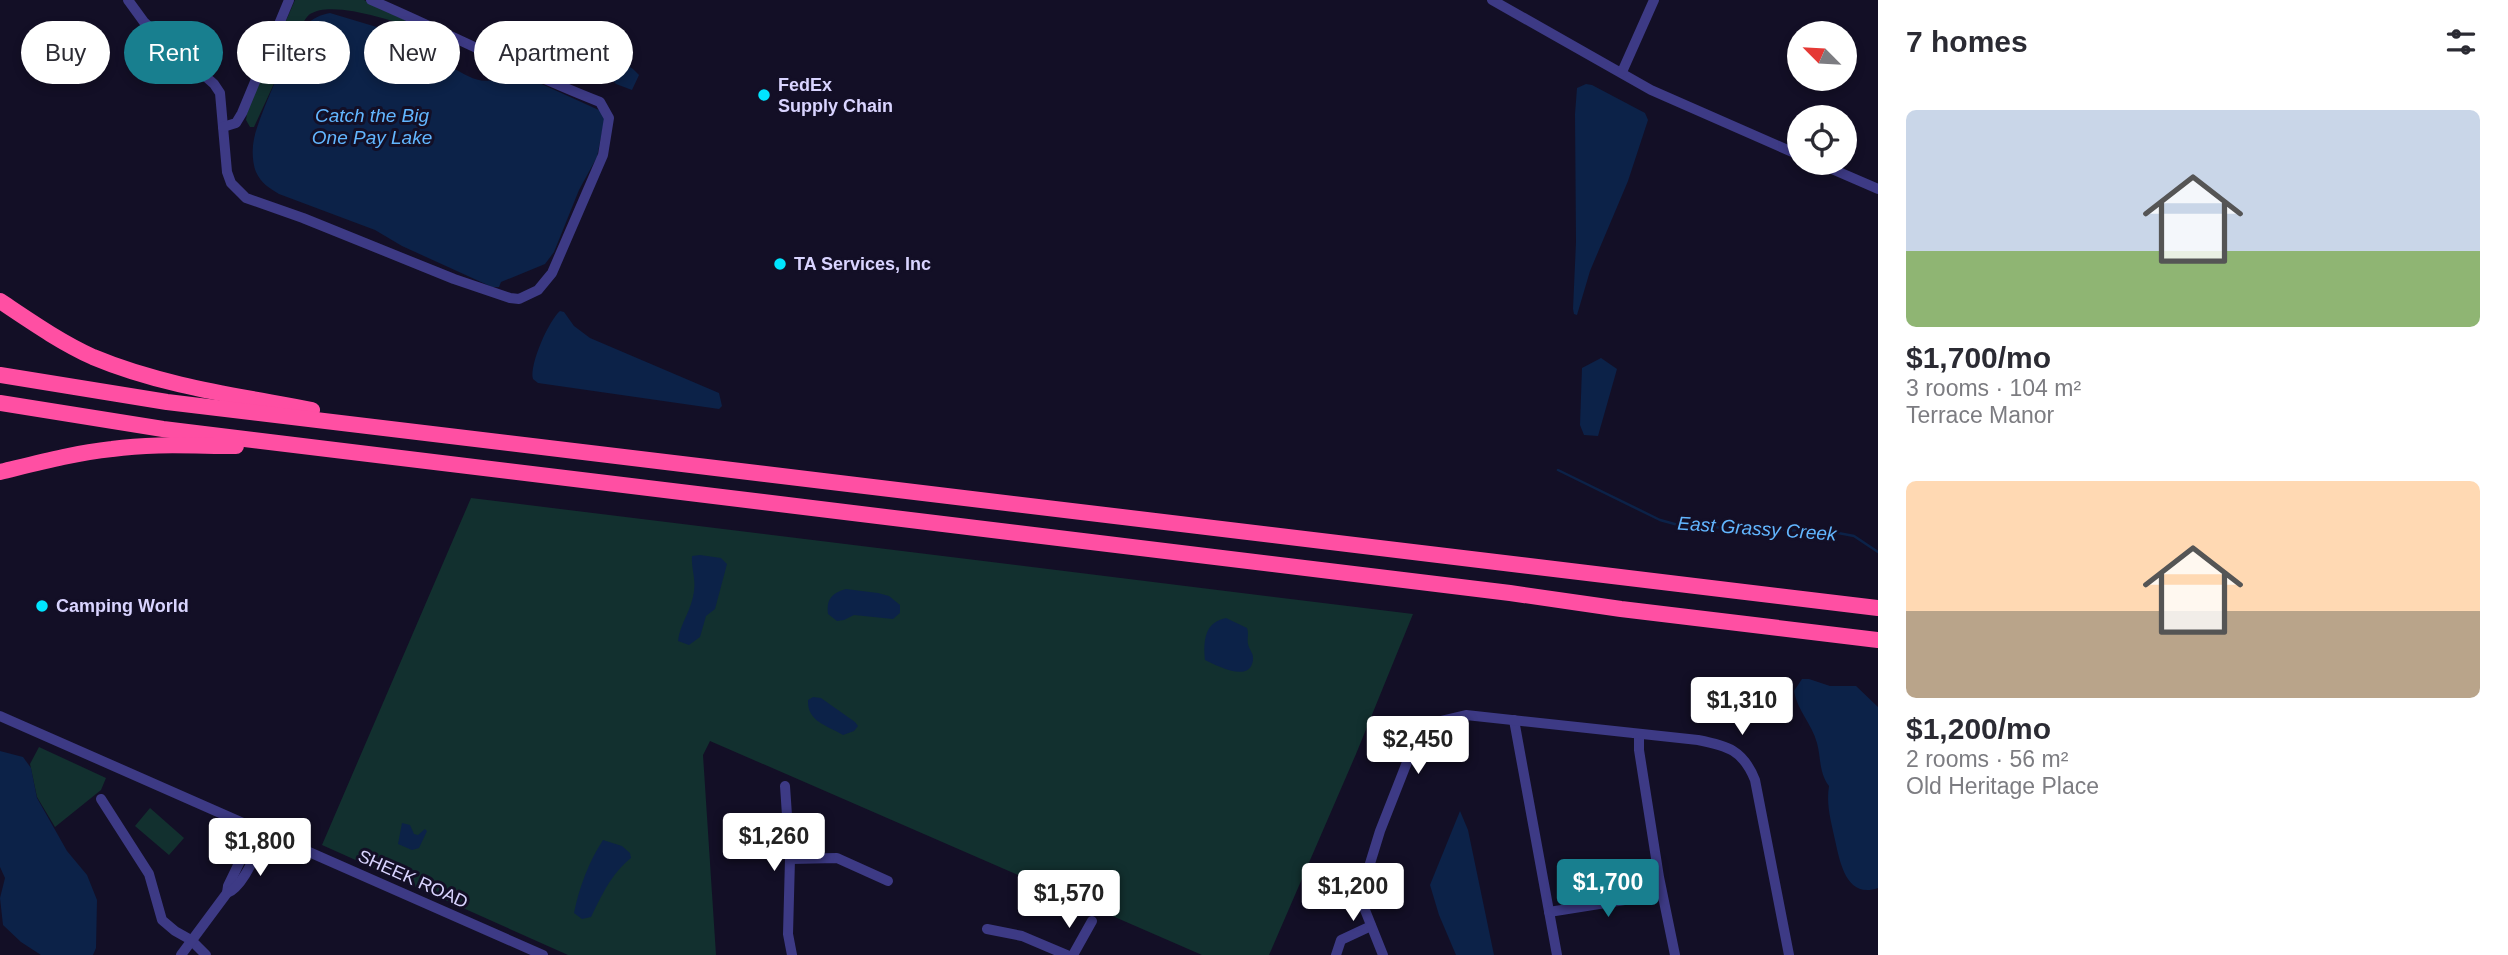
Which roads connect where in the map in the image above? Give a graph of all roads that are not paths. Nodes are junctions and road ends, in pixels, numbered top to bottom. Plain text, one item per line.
1 (128, 0) edge
2 (289, 0) edge
3 (371, 0) edge
4 (1492, 0) edge
5 (1654, 0) edge
6 (1622, 72) junction
7 (223, 127) junction
8 (1787, 150) edge
9 (1846, 175) edge
10 (1878, 189) edge
11 (0, 301) edge
12 (0, 375) edge
13 (0, 403) edge
14 (456, 438) junction
15 (299, 445) junction
16 (0, 472) edge
17 (1878, 608) edge
18 (1878, 640) edge
19 (0, 716) edge
20 (1514, 720) junction
21 (1639, 735) junction
22 (785, 786) dead end
23 (101, 799) dead end
24 (260, 832) junction
25 (790, 859) junction
26 (888, 881) dead end
27 (1662, 894) junction
28 (1549, 912) junction
29 (1092, 921) dead end
30 (1371, 926) junction
31 (987, 929) dead end
32 (191, 940) junction
33 (1379, 954) edge
34 (181, 955) edge
35 (206, 955) edge
36 (542, 955) edge
37 (792, 955) edge
38 (1067, 955) edge
39 (1073, 955) edge
40 (1336, 955) edge
41 (1557, 955) edge
42 (1675, 955) edge
43 (1789, 955) edge

1 - 7 street
2 - 7 street
3 - 7 street
4 - 6 street
5 - 6 street
6 - 8 street
9 - 10 street
11 - 14 highway
12 - 14 highway
13 - 15 highway
14 - 17 highway
15 - 16 highway
15 - 18 highway
19 - 24 street, SHEEK ROAD
20 - 21 street
20 - 28 street
20 - 30 street
21 - 27 street
21 - 43 street
22 - 25 street
23 - 32 street
24 - 32 street
24 - 36 street, SHEEK ROAD
25 - 26 street
25 - 37 street
27 - 28 street
27 - 42 street
28 - 41 street
29 - 39 street
30 - 33 street
30 - 40 street
31 - 38 street
32 - 34 street
32 - 35 street

